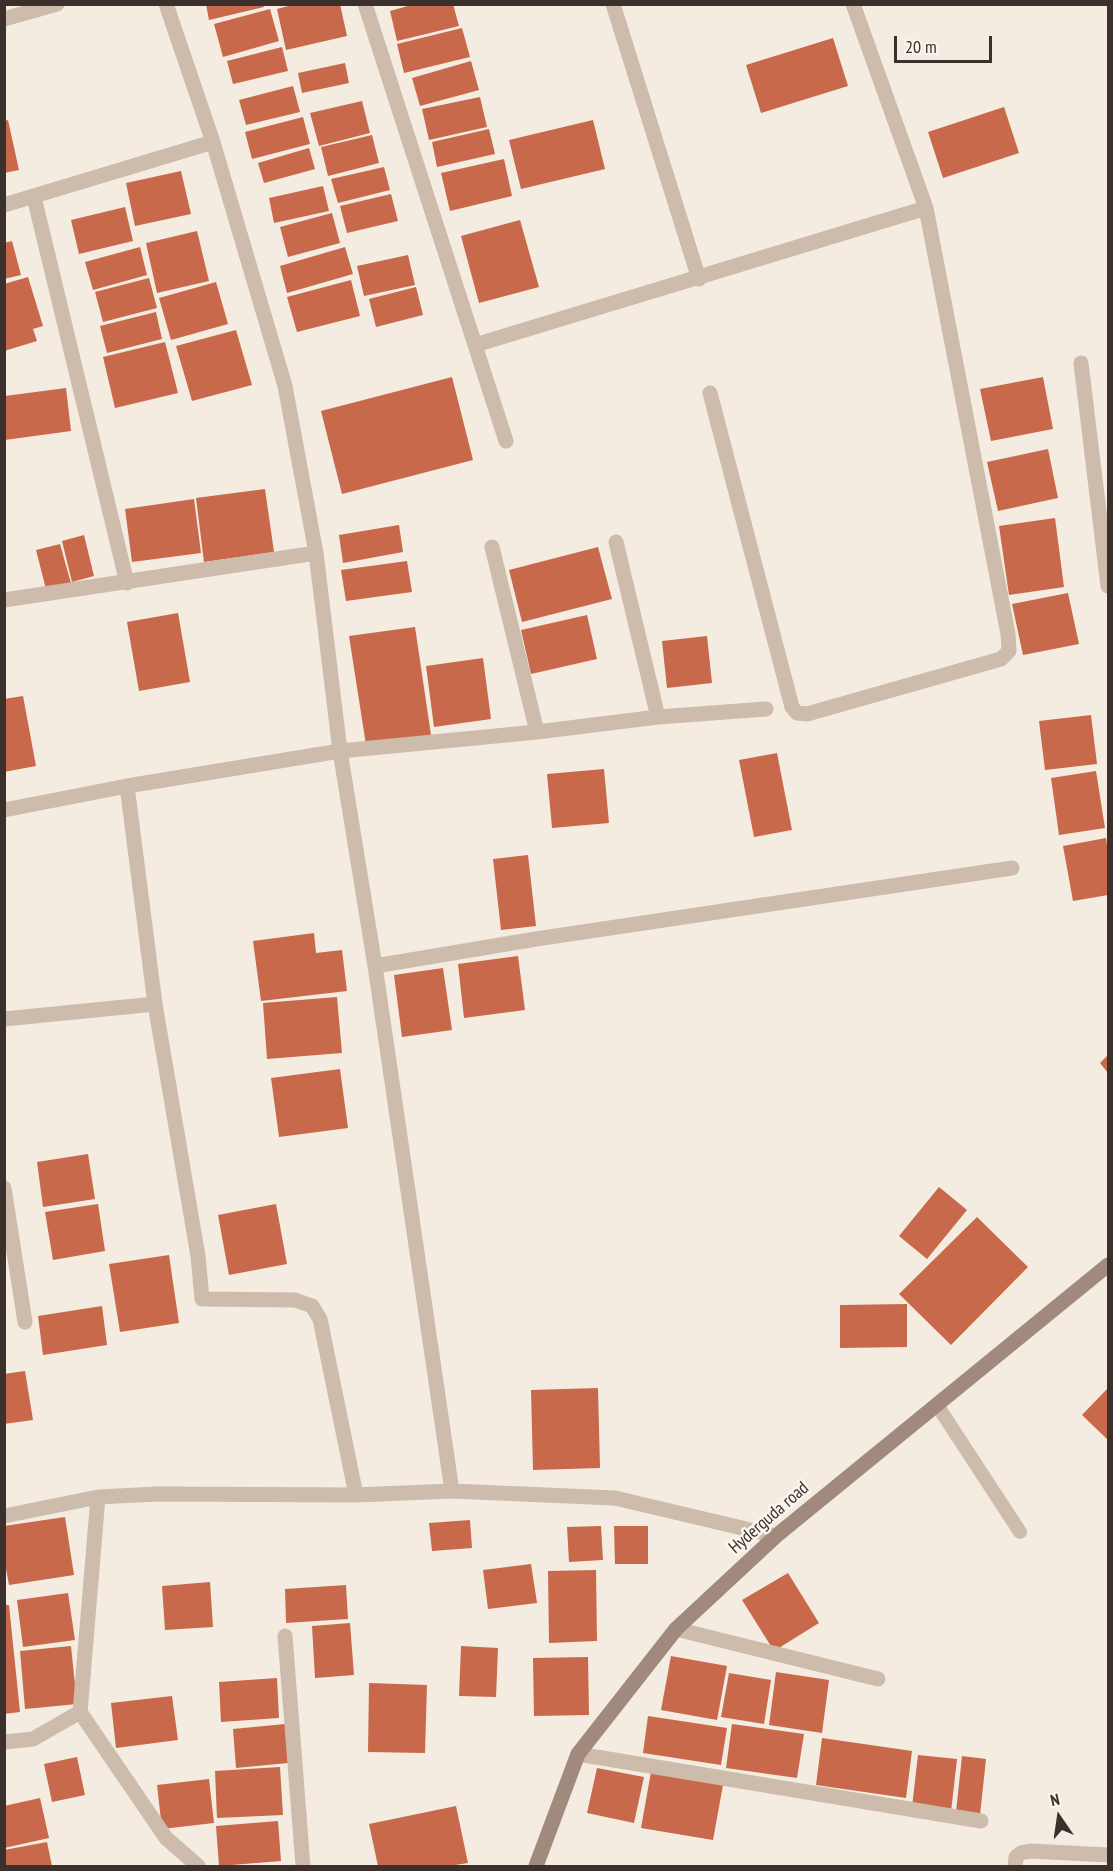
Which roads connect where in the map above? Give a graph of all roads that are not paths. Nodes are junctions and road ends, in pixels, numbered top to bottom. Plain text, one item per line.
1 (57, 4) edge
2 (166, 4) edge
3 (365, 4) edge
4 (612, 4) edge
5 (853, 4) edge
6 (4, 19) edge
7 (213, 142) junction
8 (34, 197) junction
9 (4, 205) edge
10 (926, 208) junction
11 (699, 279) junction
12 (475, 345) junction
13 (1081, 363) dead end
14 (710, 393) dead end
15 (506, 441) dead end
16 (616, 542) dead end
17 (492, 547) dead end
18 (316, 553) junction
19 (127, 583) junction
20 (1108, 586) edge
21 (4, 600) edge
22 (766, 709) dead end
23 (658, 717) junction
24 (537, 732) junction
25 (340, 751) junction
26 (127, 786) junction
27 (4, 810) edge
28 (1012, 868) dead end
29 (375, 966) junction
30 (155, 1004) junction
31 (4, 1019) edge
32 (4, 1188) edge
33 (1108, 1265) edge
34 (25, 1322) dead end
35 (937, 1405) junction
36 (452, 1491) junction
37 (356, 1495) junction
38 (98, 1497) junction
39 (4, 1516) edge
40 (1020, 1532) dead end
41 (776, 1536) junction
42 (676, 1629) junction
43 (285, 1636) dead end
44 (878, 1679) dead end
45 (80, 1712) junction
46 (4, 1742) edge
47 (578, 1754) junction
48 (981, 1821) dead end
49 (1108, 1855) edge
50 (198, 1866) edge
51 (303, 1866) edge
52 (536, 1866) edge
53 (1015, 1866) edge

1 - 6 street
2 - 7 street
3 - 12 street
4 - 11 street
5 - 10 street
7 - 8 street
7 - 18 street
8 - 9 street
8 - 19 street
10 - 11 street
10 - 14 street
11 - 12 street
12 - 15 street
13 - 20 street
16 - 23 street
17 - 24 street
18 - 19 street
18 - 25 street
19 - 21 street
22 - 23 street
23 - 24 street
24 - 25 street
25 - 26 street
25 - 29 street
26 - 27 street
26 - 30 street
28 - 29 street
29 - 36 street
30 - 31 street
30 - 37 street
32 - 34 street
33 - 35 street, Hyderguda road
35 - 40 lane
35 - 41 street, Hyderguda road
36 - 37 street
36 - 41 street
37 - 38 street
38 - 39 street
38 - 45 street
41 - 42 street, Hyderguda road
42 - 44 street
42 - 47 street, Hyderguda road
43 - 51 street
45 - 46 street
45 - 50 street
47 - 48 street
47 - 52 street, Hyderguda road
49 - 53 street

